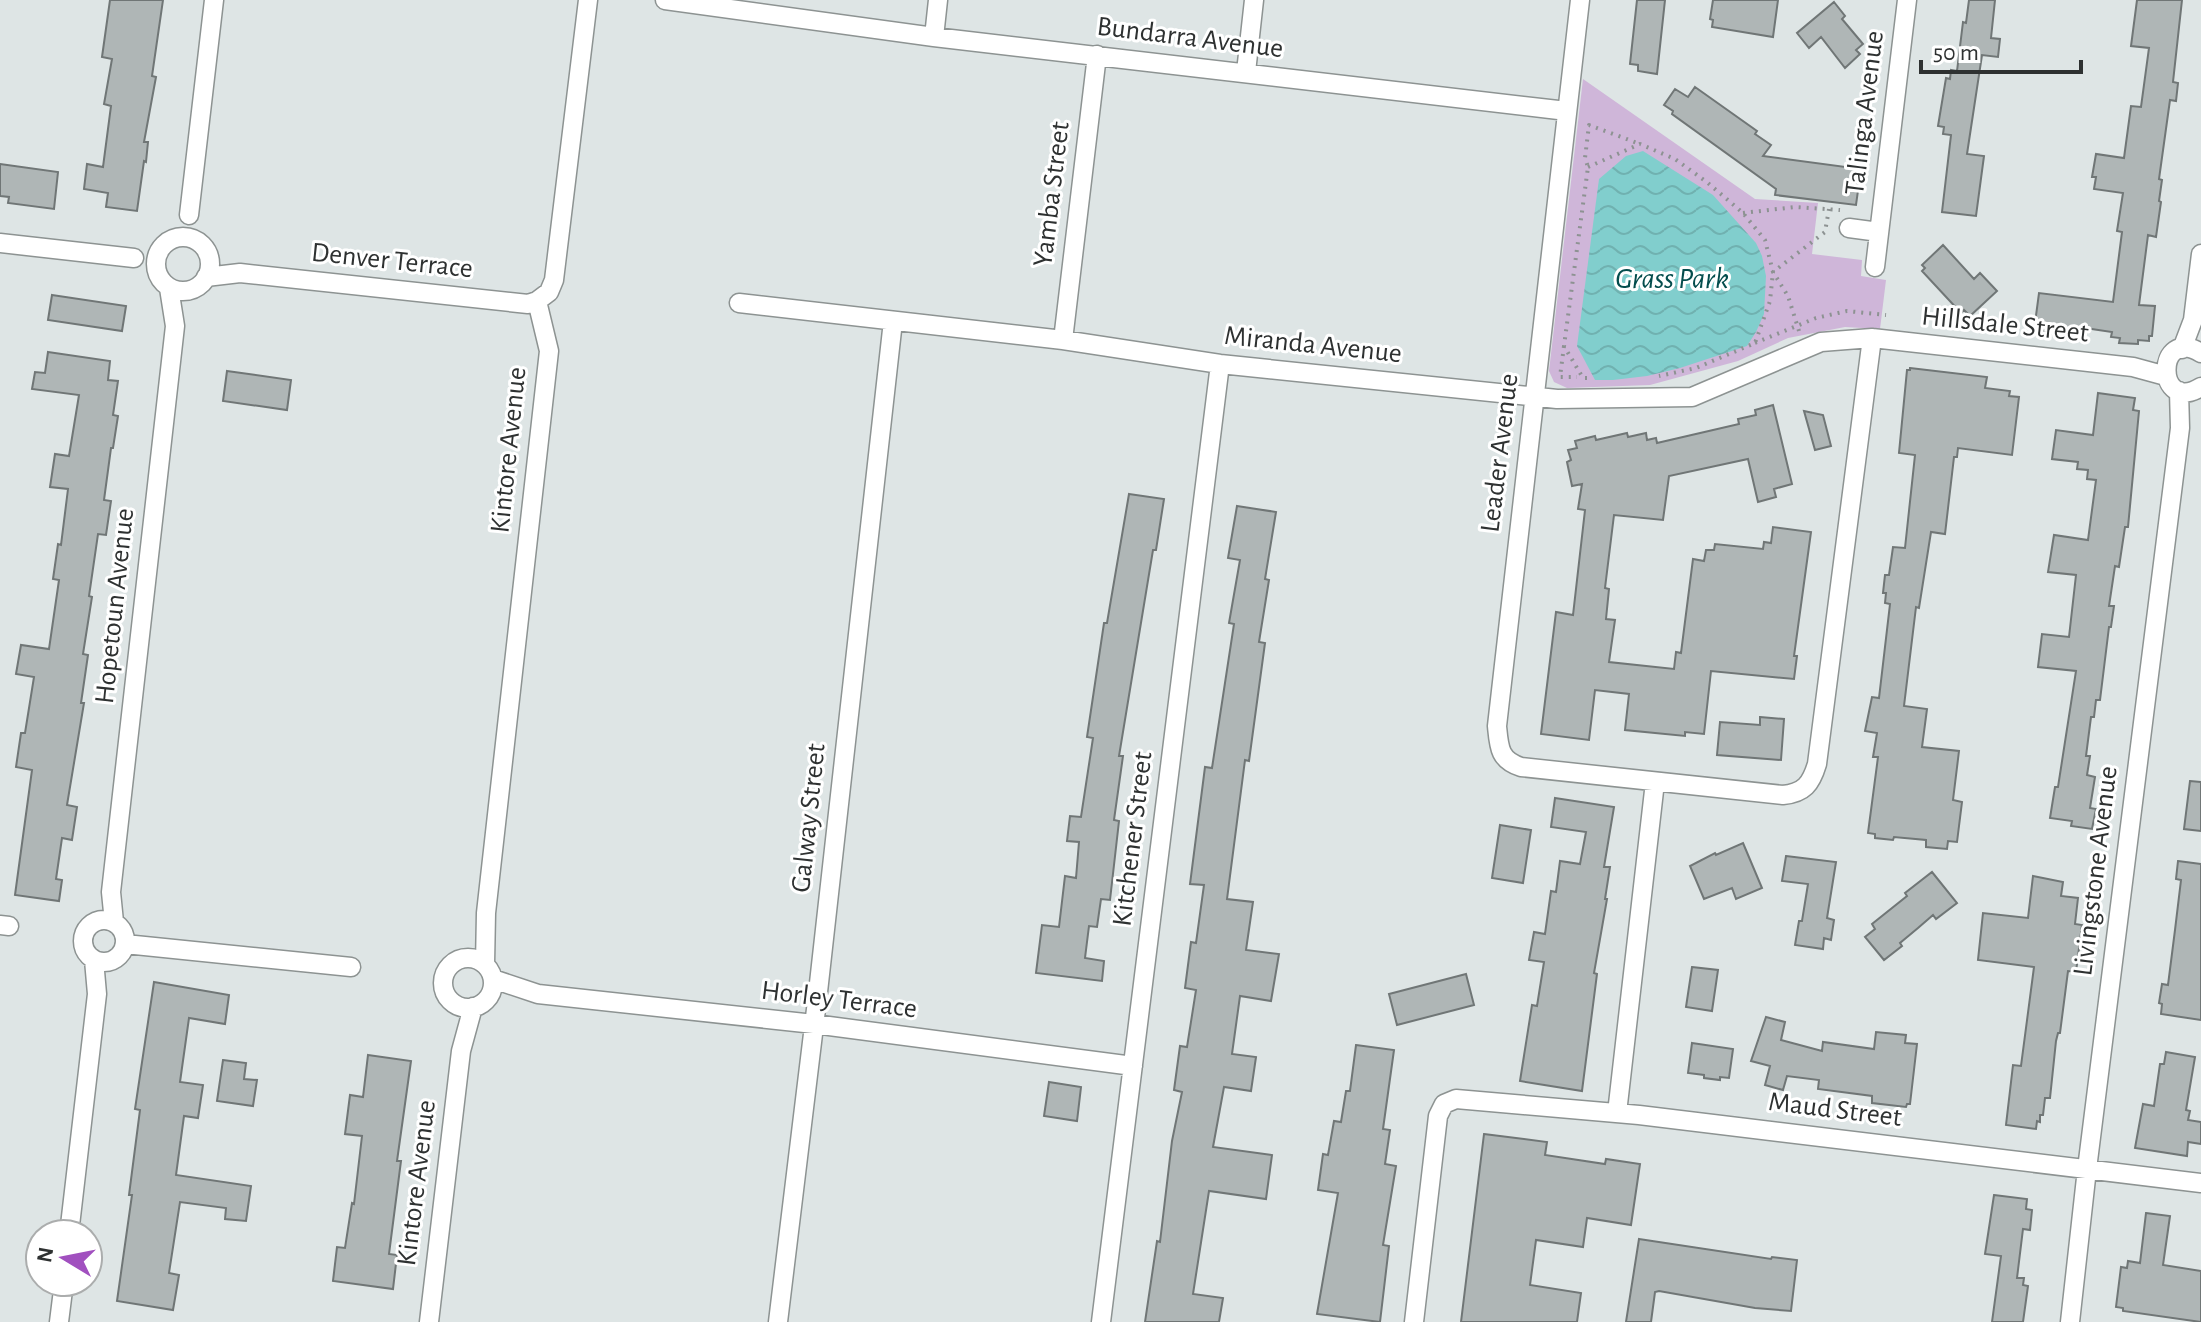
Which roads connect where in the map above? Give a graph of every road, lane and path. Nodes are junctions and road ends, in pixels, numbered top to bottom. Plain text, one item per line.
1 (214, 0) edge
2 (588, 0) edge
3 (665, 0) edge
4 (938, 0) edge
5 (1254, 0) edge
6 (1580, 0) edge
7 (1907, 0) edge
8 (934, 37) junction
9 (1097, 55) junction
10 (1246, 72) junction
11 (1567, 111) junction
12 (1640, 144) junction
13 (1588, 167) junction
14 (1829, 209) junction
15 (1743, 213) junction
16 (189, 215) junction
17 (1850, 219) joint
18 (1879, 232) junction
19 (0, 243) edge
20 (166, 245) junction
21 (204, 250) junction
22 (2201, 254) edge
23 (134, 258) junction
24 (1875, 267) dead end
25 (1773, 272) junction
26 (240, 273) junction
27 (164, 280) junction
28 (200, 283) junction
29 (537, 301) junction
30 (739, 303) dead end
31 (893, 321) junction
32 (175, 326) junction
33 (1872, 338) junction
34 (1063, 340) junction
35 (1564, 346) junction
36 (1804, 349) junction
37 (2193, 351) edge
38 (1220, 364) junction
39 (2166, 369) junction
40 (1583, 378) junction
41 (1652, 378) dead end
42 (1597, 379) dead end
43 (2192, 390) edge
44 (1536, 396) junction
45 (1655, 782) junction
46 (106, 922) junction
47 (125, 944) junction
48 (102, 961) junction
49 (351, 967) dead end
50 (482, 967) junction
51 (538, 994) junction
52 (472, 1005) junction
53 (814, 1024) junction
54 (1133, 1066) junction
55 (1617, 1113) junction
56 (2087, 1169) junction
57 (2201, 1183) edge
58 (71, 1218) edge
59 (62, 1298) edge
60 (59, 1322) edge
61 (429, 1322) edge
62 (778, 1322) edge
63 (1101, 1322) edge
64 (1414, 1322) edge
65 (2070, 1322) edge

1 - 16 street
2 - 29 street
3 - 8 street, Bundarra Avenue
4 - 8 street
5 - 10 street
6 - 11 street, Leader Avenue
7 - 18 street, Talinga Avenue
8 - 9 street, Bundarra Avenue
9 - 10 street, Bundarra Avenue
9 - 34 street, Yamba Street
10 - 11 street, Bundarra Avenue
11 - 44 street, Leader Avenue
12 - 13 path
12 - 13 path
12 - 15 path
13 - 35 path
14 - 15 path
14 - 17 path
14 - 25 path
15 - 25 path
16 - 20 street
16 - 21 street
17 - 18 street, Talinga Avenue
18 - 24 street, Talinga Avenue
19 - 23 street
20 - 21 street
20 - 23 street
20 - 27 street
21 - 26 street, Denver Terrace
21 - 28 street
22 - 37 street
23 - 27 street
25 - 36 path
25 - 41 path
26 - 28 street, Denver Terrace
26 - 29 street, Denver Terrace
27 - 28 street
27 - 32 street, Hopetoun Avenue
28 - 32 street, Hopetoun Avenue
29 - 50 street, Kintore Avenue
30 - 31 street, Miranda Avenue
31 - 34 street, Miranda Avenue
31 - 53 street, Galway Street
32 - 46 street, Hopetoun Avenue
33 - 36 street, Miranda Avenue
33 - 39 street, Hillsdale Street
33 - 45 street, Leader Avenue
34 - 38 street, Miranda Avenue
35 - 40 path
35 - 40 path
36 - 44 street, Miranda Avenue
37 - 39 street
38 - 44 street, Miranda Avenue
38 - 54 street, Kitchener Street
39 - 43 street
40 - 42 path
43 - 56 street, Livingstone Avenue
44 - 45 street, Leader Avenue
45 - 55 street
46 - 47 street
46 - 48 street
47 - 48 street
47 - 49 street
48 - 58 street
50 - 51 street, Horley Terrace
50 - 52 street
50 - 52 street
51 - 52 street, Horley Terrace
51 - 53 street, Horley Terrace
52 - 61 street, Kintore Avenue
53 - 54 street, Horley Terrace
53 - 62 street, Galway Street
54 - 63 street, Kitchener Street
55 - 56 street, Maud Street
55 - 64 street, Maud Street
56 - 57 street, Maud Street
56 - 65 street, Livingstone Avenue
59 - 60 street

